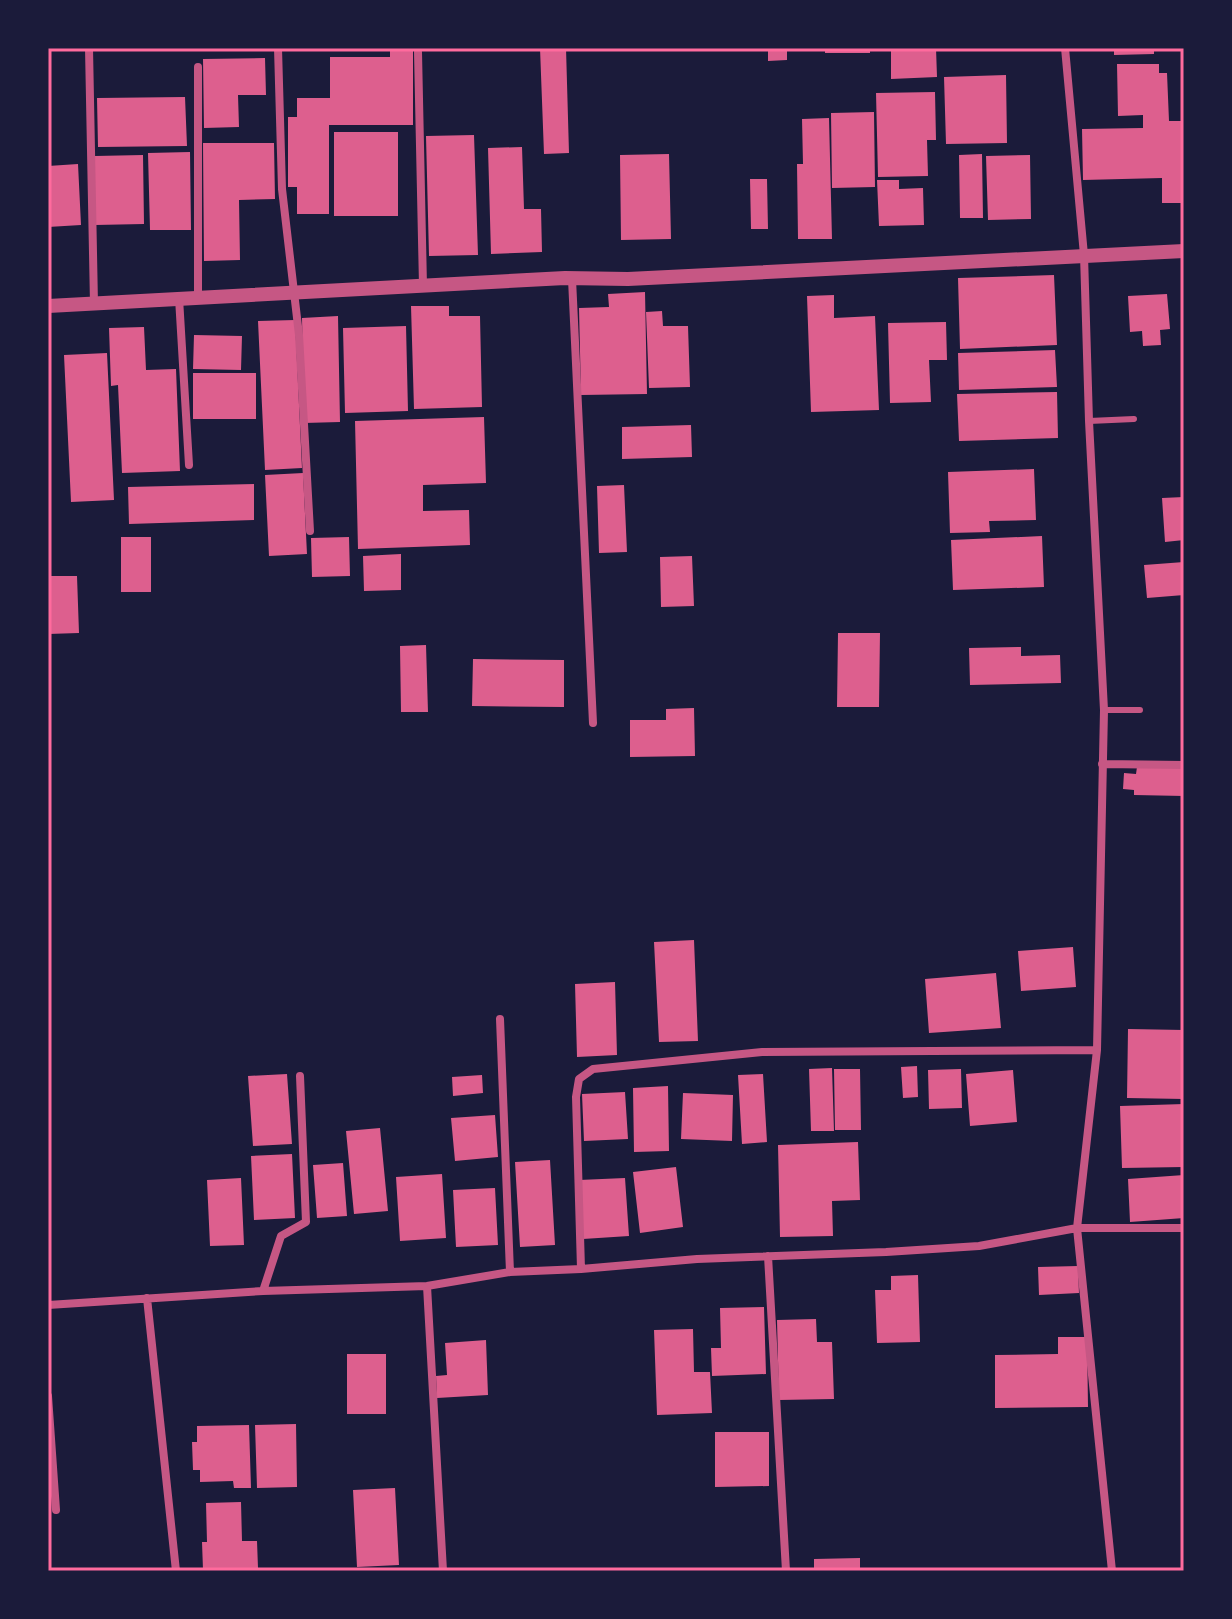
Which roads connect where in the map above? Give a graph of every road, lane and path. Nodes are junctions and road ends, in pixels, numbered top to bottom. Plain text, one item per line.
1 (89, 48) edge
2 (278, 48) edge
3 (1065, 48) edge
4 (418, 52) dead end
5 (198, 67) dead end
6 (1184, 251) edge
7 (1084, 255) junction
8 (572, 279) junction
9 (423, 286) junction
10 (294, 291) junction
11 (179, 297) junction
12 (198, 297) junction
13 (94, 304) junction
14 (48, 306) edge
15 (1134, 419) dead end
16 (1089, 421) junction
17 (189, 465) dead end
18 (310, 531) dead end
19 (1104, 710) junction
20 (1140, 710) dead end
21 (593, 723) dead end
22 (1102, 764) junction
23 (1184, 765) edge
24 (500, 1019) dead end
25 (1097, 1050) junction
26 (300, 1076) dead end
27 (1077, 1228) junction
28 (1184, 1228) edge
29 (768, 1256) junction
30 (581, 1269) junction
31 (510, 1272) junction
32 (427, 1286) junction
33 (263, 1291) junction
34 (147, 1298) junction
35 (48, 1305) edge
36 (48, 1396) edge
37 (56, 1510) dead end
38 (176, 1571) edge
39 (443, 1571) edge
40 (786, 1571) edge
41 (1112, 1571) edge

1 - 13 street
2 - 10 street
3 - 7 street
4 - 9 street
5 - 12 street
6 - 7 street
7 - 8 street
7 - 16 street
8 - 9 street
8 - 21 street
9 - 10 street
10 - 12 street
10 - 18 street
11 - 12 street
11 - 13 street
11 - 17 street
13 - 14 street
15 - 16 lane
16 - 19 street
19 - 20 lane
19 - 22 street
22 - 23 street
22 - 25 street
24 - 31 street
25 - 27 street
25 - 30 street
26 - 33 street
27 - 28 street
27 - 29 street
27 - 41 street
29 - 30 street
29 - 40 street
30 - 31 street
31 - 32 street
32 - 33 street
32 - 39 street
33 - 34 street
34 - 35 street
34 - 38 street
36 - 37 street

